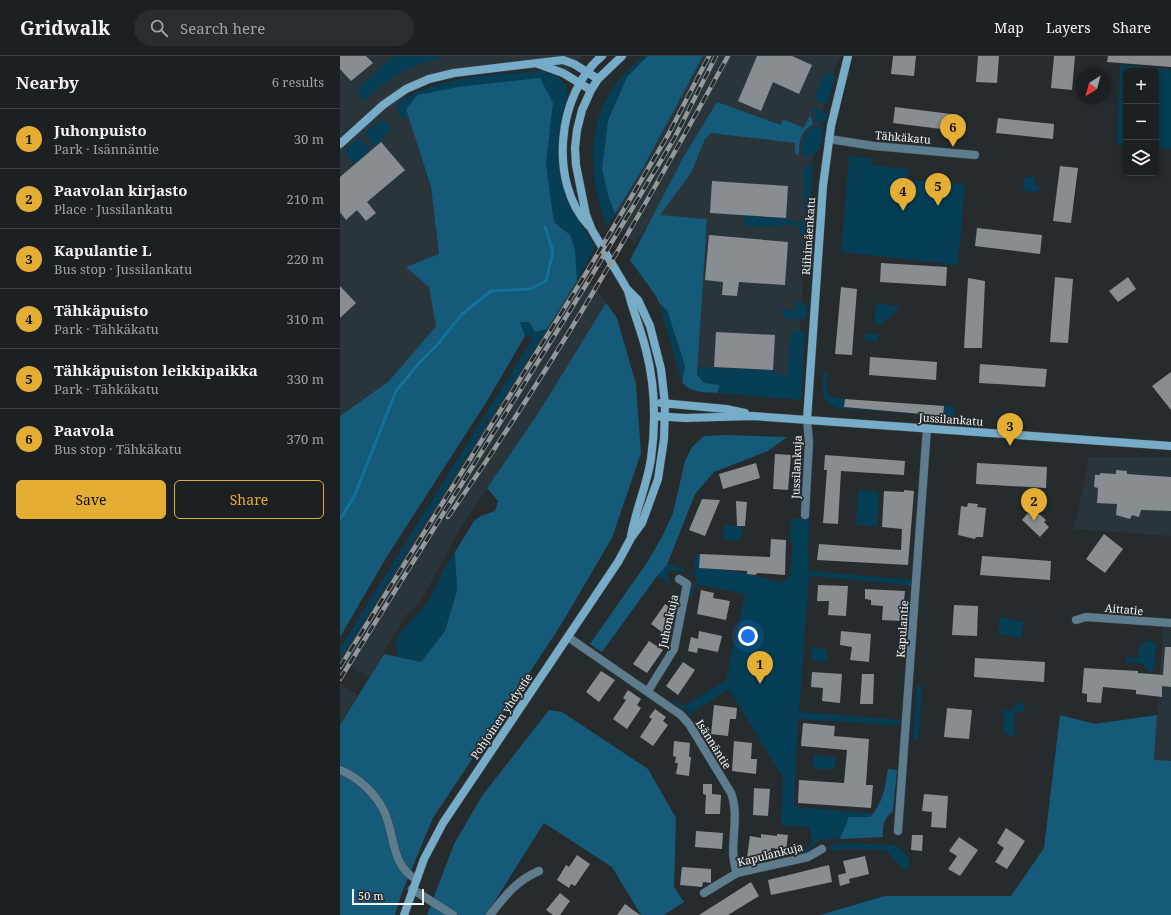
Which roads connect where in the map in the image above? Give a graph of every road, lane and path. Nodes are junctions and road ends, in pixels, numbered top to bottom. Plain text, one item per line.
1 (602, 56) edge
2 (622, 56) edge
3 (848, 56) edge
4 (534, 63) junction
5 (587, 71) junction
6 (598, 79) junction
7 (580, 83) junction
8 (591, 90) junction
9 (829, 139) junction
10 (340, 144) edge
11 (975, 155) dead end
12 (592, 230) junction
13 (627, 289) junction
14 (654, 403) junction
15 (665, 404) junction
16 (654, 416) junction
17 (753, 416) junction
18 (665, 417) junction
19 (807, 420) junction
20 (927, 428) junction
21 (1171, 446) edge
22 (805, 515) dead end
23 (630, 538) junction
24 (678, 579) dead end
25 (1076, 620) dead end
26 (1171, 623) edge
27 (568, 637) junction
28 (648, 691) junction
29 (340, 770) edge
30 (898, 831) dead end
31 (822, 849) dead end
32 (539, 871) dead end
33 (737, 873) junction
34 (416, 879) junction
35 (412, 889) junction
36 (704, 893) dead end
37 (404, 915) edge
38 (453, 915) edge
39 (490, 915) edge

1 - 5 main road, Pohjoinen yhdystie
2 - 6 main road, Pohjoinen yhdystie
3 - 9 main road, Riihimäenkatu
4 - 5 main road
4 - 7 main road
4 - 10 main road
5 - 6 main road
5 - 7 main road, Pohjoinen yhdystie
6 - 8 main road, Pohjoinen yhdystie
7 - 8 main road
7 - 12 main road, Pohjoinen yhdystie
8 - 12 main road, Pohjoinen yhdystie
9 - 11 street, Tähkäkatu
9 - 19 main road, Riihimäenkatu
12 - 13 main road, Pohjoinen yhdystie
13 - 14 main road, Pohjoinen yhdystie
13 - 15 main road, Pohjoinen yhdystie
14 - 15 main road, Jussilankatu
14 - 16 main road, Pohjoinen yhdystie
15 - 17 main road, Jussilankatu
15 - 18 main road, Pohjoinen yhdystie
16 - 18 main road, Jussilankatu
16 - 23 main road, Pohjoinen yhdystie
17 - 18 main road, Jussilankatu
17 - 19 main road, Jussilankatu
18 - 23 main road, Pohjoinen yhdystie
19 - 20 main road, Jussilankatu
19 - 22 street, Jussilankuja
20 - 21 main road, Jussilankatu
20 - 30 street, Kapulantie
23 - 27 main road, Pohjoinen yhdystie
24 - 28 street, Juhonkuja
25 - 26 street, Aittatie
27 - 28 street, Isännäntie
27 - 34 main road, Pohjoinen yhdystie
28 - 33 street, Isännäntie
29 - 34 street
31 - 33 street, Kapulankuja
32 - 39 street
33 - 36 street, Kapulankuja
34 - 35 main road, Pohjoinen yhdystie
35 - 37 main road, Pohjoinen yhdystie
35 - 38 street

